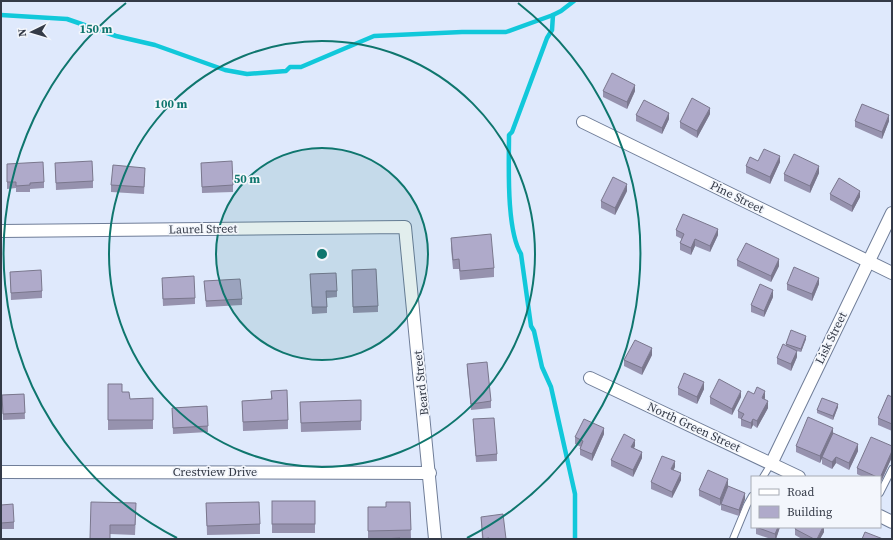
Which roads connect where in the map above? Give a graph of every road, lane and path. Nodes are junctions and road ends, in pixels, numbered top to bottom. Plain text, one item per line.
1 (583, 122) dead end
2 (892, 213) edge
3 (405, 227) joint
4 (1, 231) edge
5 (868, 261) junction
6 (892, 273) edge
7 (590, 378) dead end
8 (771, 464) junction
9 (892, 469) edge
10 (1, 472) edge
11 (430, 473) junction
12 (764, 476) edge
13 (797, 476) edge
14 (881, 491) edge
15 (751, 498) edge
16 (881, 516) edge
17 (892, 522) edge
18 (435, 539) edge
19 (733, 539) edge

1 - 5 street, Pine Street
2 - 5 street, Lisk Street
3 - 4 street, Laurel Street
3 - 11 street, Beard Street
5 - 6 street, Pine Street
5 - 8 street, Lisk Street
7 - 8 street, North Green Street
8 - 12 lane
8 - 13 street, North Green Street
9 - 14 lane
10 - 11 street, Crestview Drive
11 - 18 street, Beard Street
15 - 19 lane
16 - 17 street

